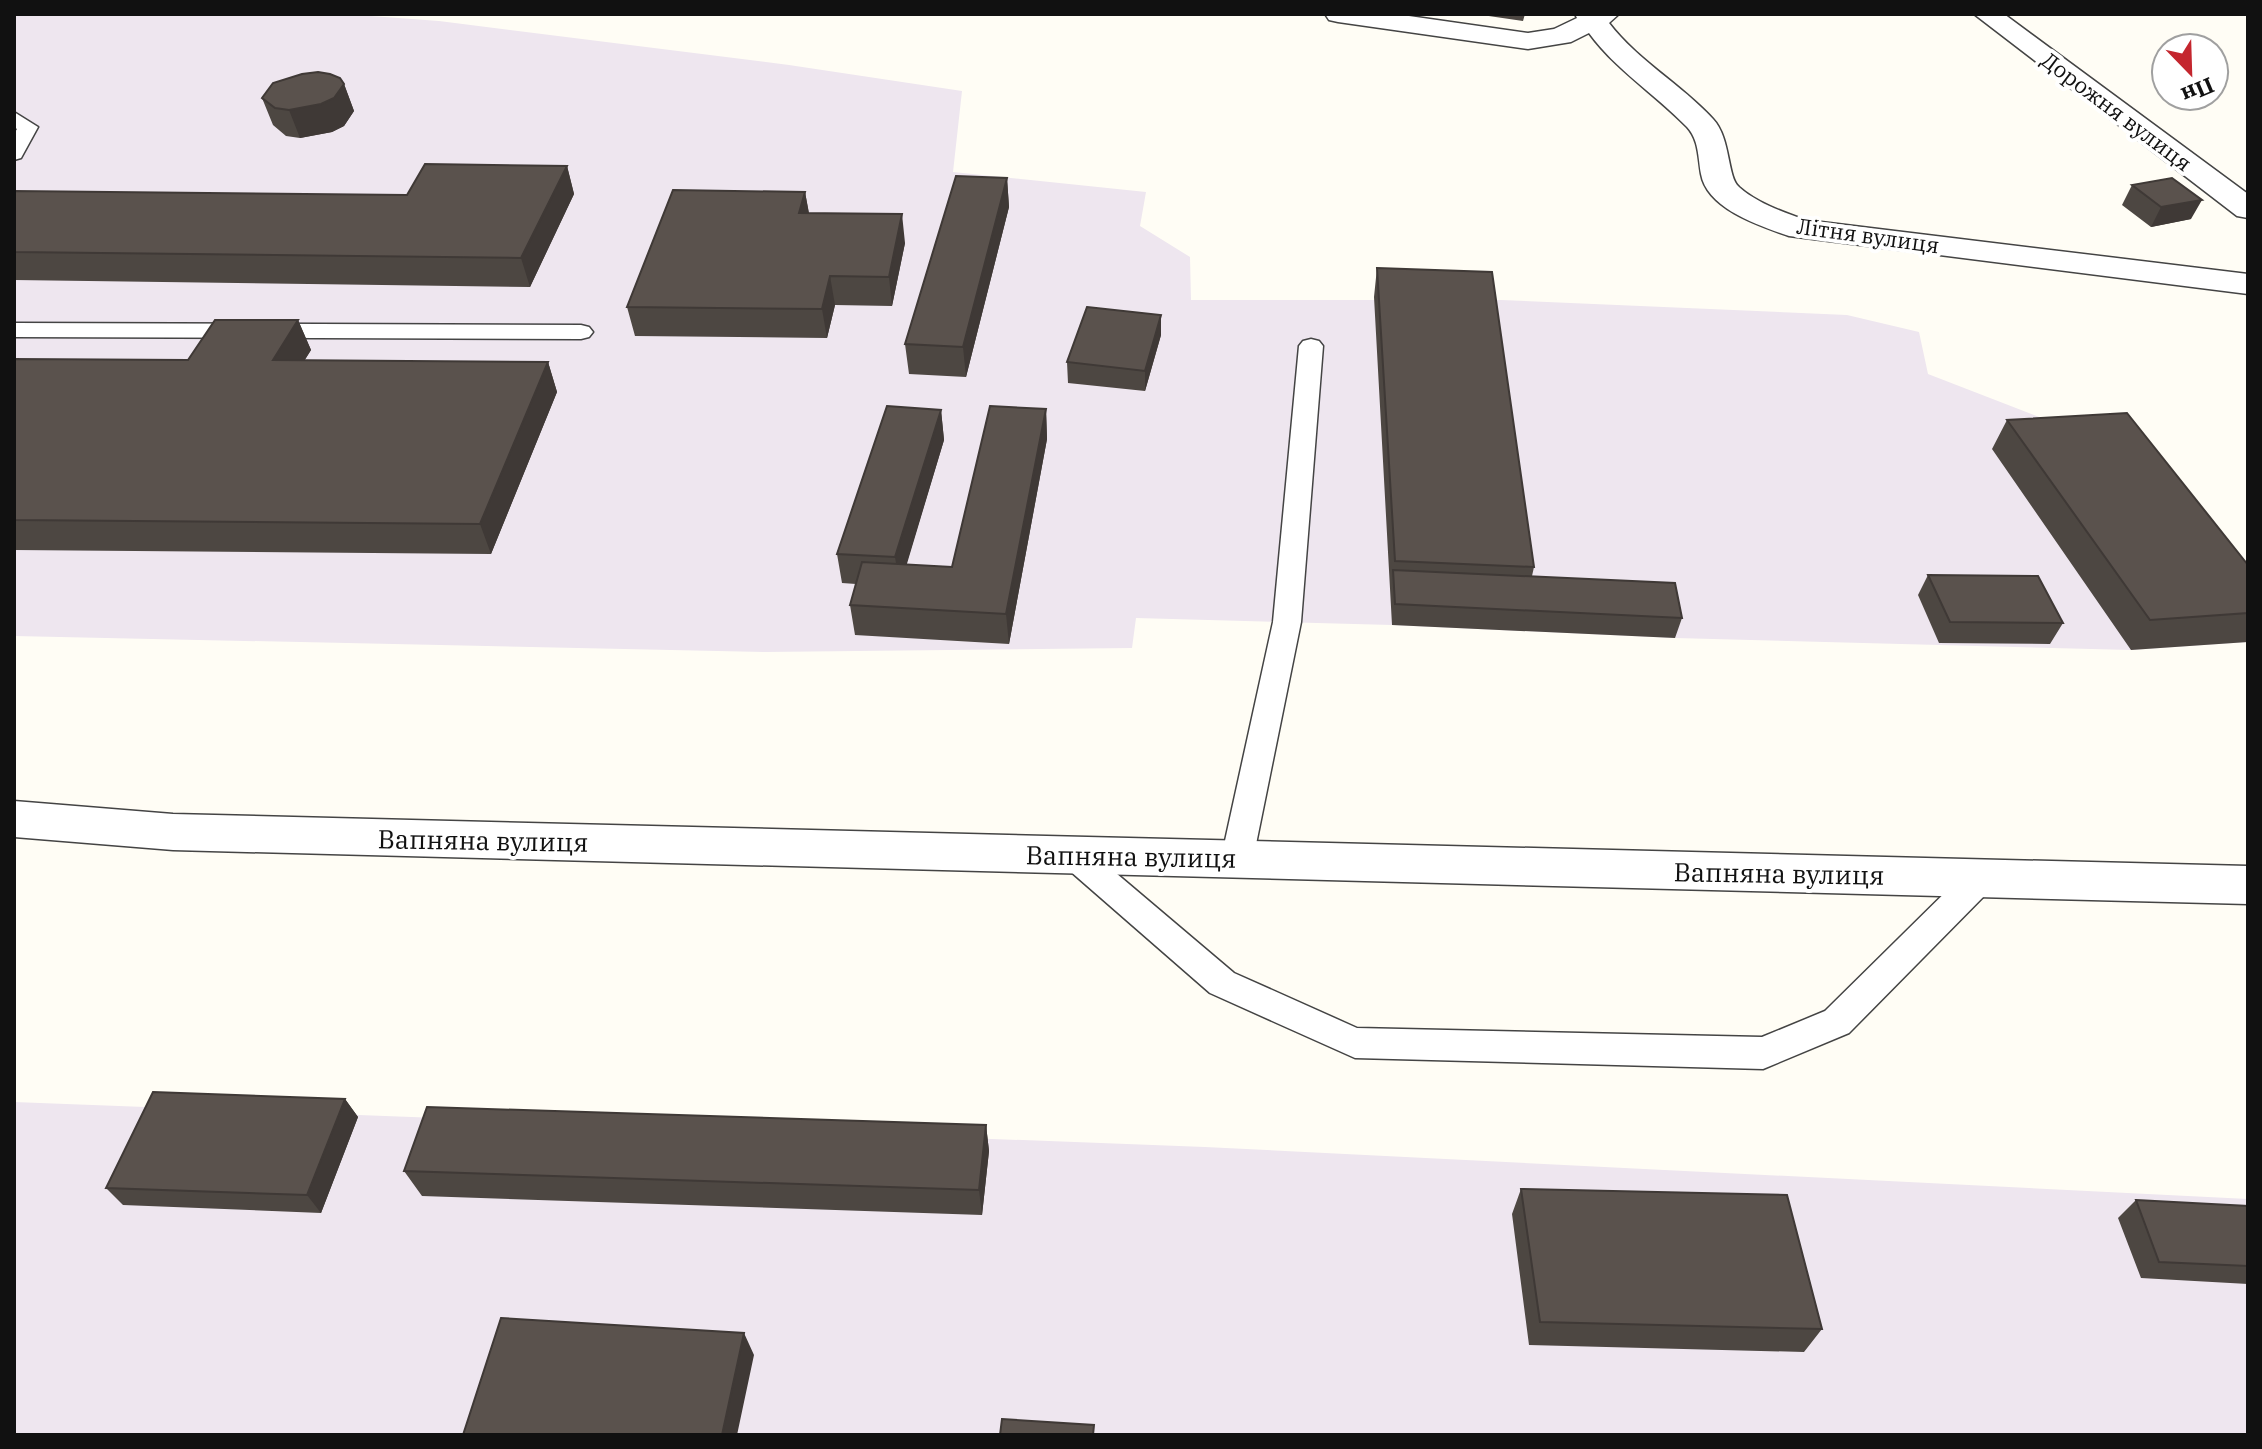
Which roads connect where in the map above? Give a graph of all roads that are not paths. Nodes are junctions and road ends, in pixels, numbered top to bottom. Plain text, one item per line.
1 (1338, 14) edge
2 (1987, 14) edge
3 (1595, 16) edge
4 (14, 118) edge
5 (14, 154) edge
6 (2248, 209) edge
7 (2248, 284) edge
8 (14, 330) edge
9 (581, 332) dead end
10 (1311, 346) dead end
11 (14, 819) edge
12 (1073, 855) junction
13 (1237, 859) junction
14 (1981, 878) junction
15 (2248, 885) edge

1 - 3 street
2 - 6 street, Дорожня вулиця
3 - 7 street, Літня вулиця
4 - 5 lane
8 - 9 lane
10 - 13 lane
11 - 12 street, Вапняна вулиця
12 - 13 street, Вапняна вулиця
12 - 14 lane
13 - 14 street, Вапняна вулиця
14 - 15 street, Вапняна вулиця

